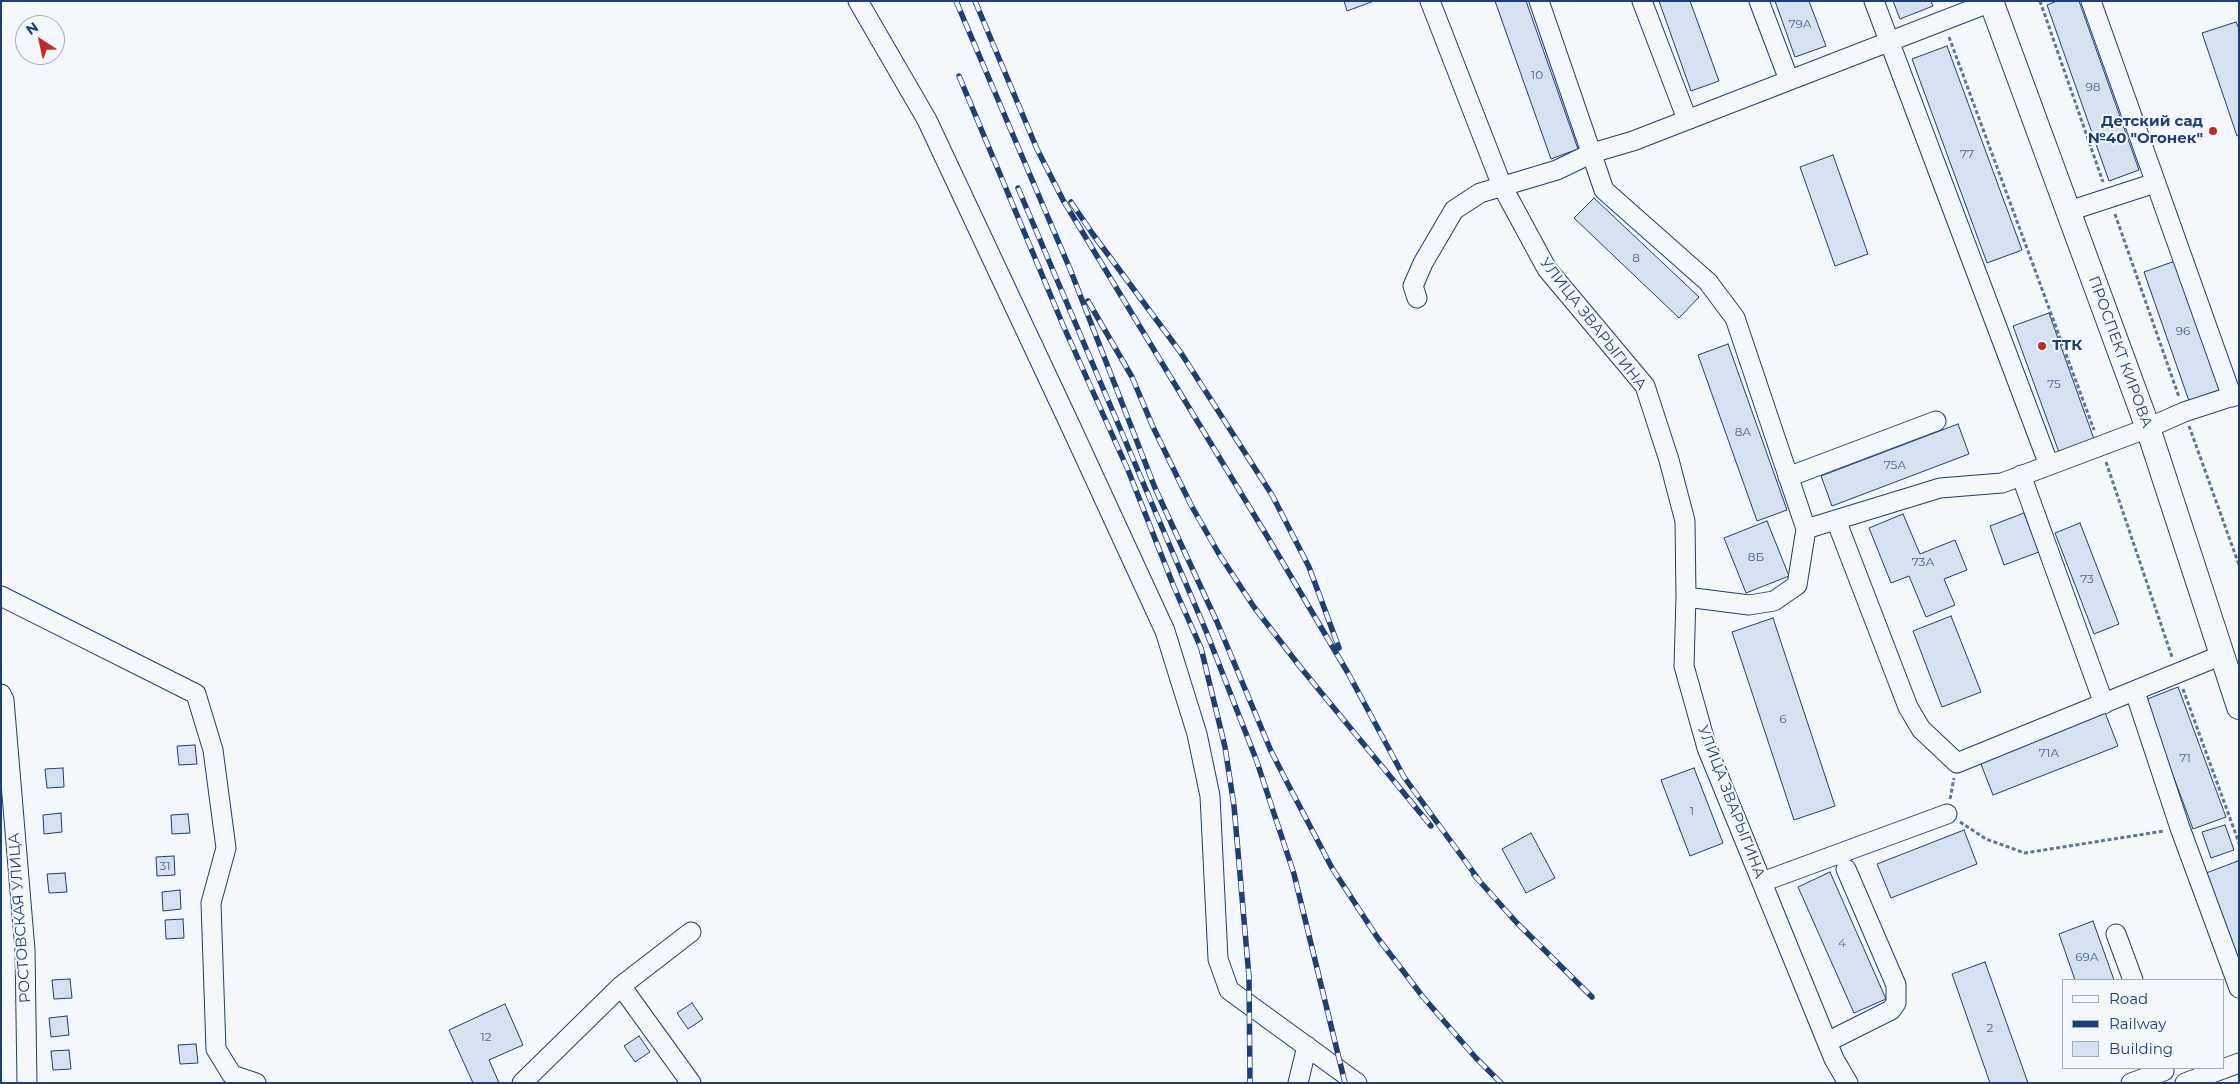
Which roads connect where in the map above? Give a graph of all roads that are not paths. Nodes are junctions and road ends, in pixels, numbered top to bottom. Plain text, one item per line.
1 (858, 1) edge
2 (1430, 1) edge
3 (1539, 1) edge
4 (1642, 1) edge
5 (1758, 1) edge
6 (1874, 1) edge
7 (2091, 1) edge
8 (1992, 2) edge
9 (1889, 42) junction
10 (1789, 80) junction
11 (1687, 119) junction
12 (1592, 153) junction
13 (2155, 183) junction
14 (1502, 186) junction
15 (2069, 211) junction
16 (1418, 298) dead end
17 (2236, 396) edge
18 (1936, 421) dead end
19 (2148, 428) junction
20 (2049, 465) junction
21 (2021, 475) junction
22 (1788, 477) junction
23 (1836, 520) junction
24 (1806, 529) junction
25 (1, 596) edge
26 (1686, 597) junction
27 (2222, 655) junction
28 (2135, 692) junction
29 (1, 694) edge
30 (2104, 704) junction
31 (2239, 707) edge
32 (3, 714) edge
33 (1947, 814) road end
34 (1846, 869) dead end
35 (1762, 882) junction
36 (691, 932) dead end
37 (2116, 934) dead end
38 (2133, 979) edge
39 (621, 986) junction
40 (2239, 988) edge
41 (1827, 1042) junction
42 (1307, 1046) junction
43 (2239, 1063) edge
44 (2225, 1068) edge
45 (2223, 1069) edge
46 (2166, 1074) edge
47 (27, 1083) edge
48 (256, 1083) edge
49 (522, 1083) edge
50 (692, 1083) edge
51 (1298, 1083) edge
52 (1357, 1083) edge
53 (1848, 1083) edge
54 (2131, 1083) edge
55 (2186, 1083) edge

1 - 42 street
2 - 14 street, УЛИЦА ЗВАРЫГИНА
3 - 12 street
4 - 11 street
5 - 10 street
6 - 9 street
7 - 13 street
8 - 9 street
8 - 15 main road, ПРОСПЕКТ КИРОВА
9 - 10 street
9 - 20 street
10 - 11 street
11 - 12 street
12 - 14 street
12 - 22 street
13 - 15 street
13 - 17 street
14 - 16 street
14 - 26 street, УЛИЦА ЗВАРЫГИНА
15 - 19 main road, ПРОСПЕКТ КИРОВА
17 - 19 street
18 - 22 street
19 - 20 street
19 - 27 main road, ПРОСПЕКТ КИРОВА
20 - 21 street
21 - 23 street
21 - 30 street
22 - 24 street
23 - 24 street
23 - 30 street
24 - 26 street
25 - 48 street
26 - 35 street, УЛИЦА ЗВАРЫГИНА
27 - 28 street
27 - 31 main road, ПРОСПЕКТ КИРОВА
28 - 30 street
28 - 40 street
29 - 32 street, РОСТОВСКАЯ УЛИЦА
32 - 47 street, РОСТОВСКАЯ УЛИЦА
33 - 35 street
34 - 41 street
35 - 41 street, УЛИЦА ЗВАРЫГИНА
36 - 39 street
37 - 38 street
39 - 49 street
39 - 50 street
41 - 53 street, УЛИЦА ЗВАРЫГИНА
42 - 51 street
42 - 52 street
43 - 44 street
45 - 55 street
46 - 54 street

